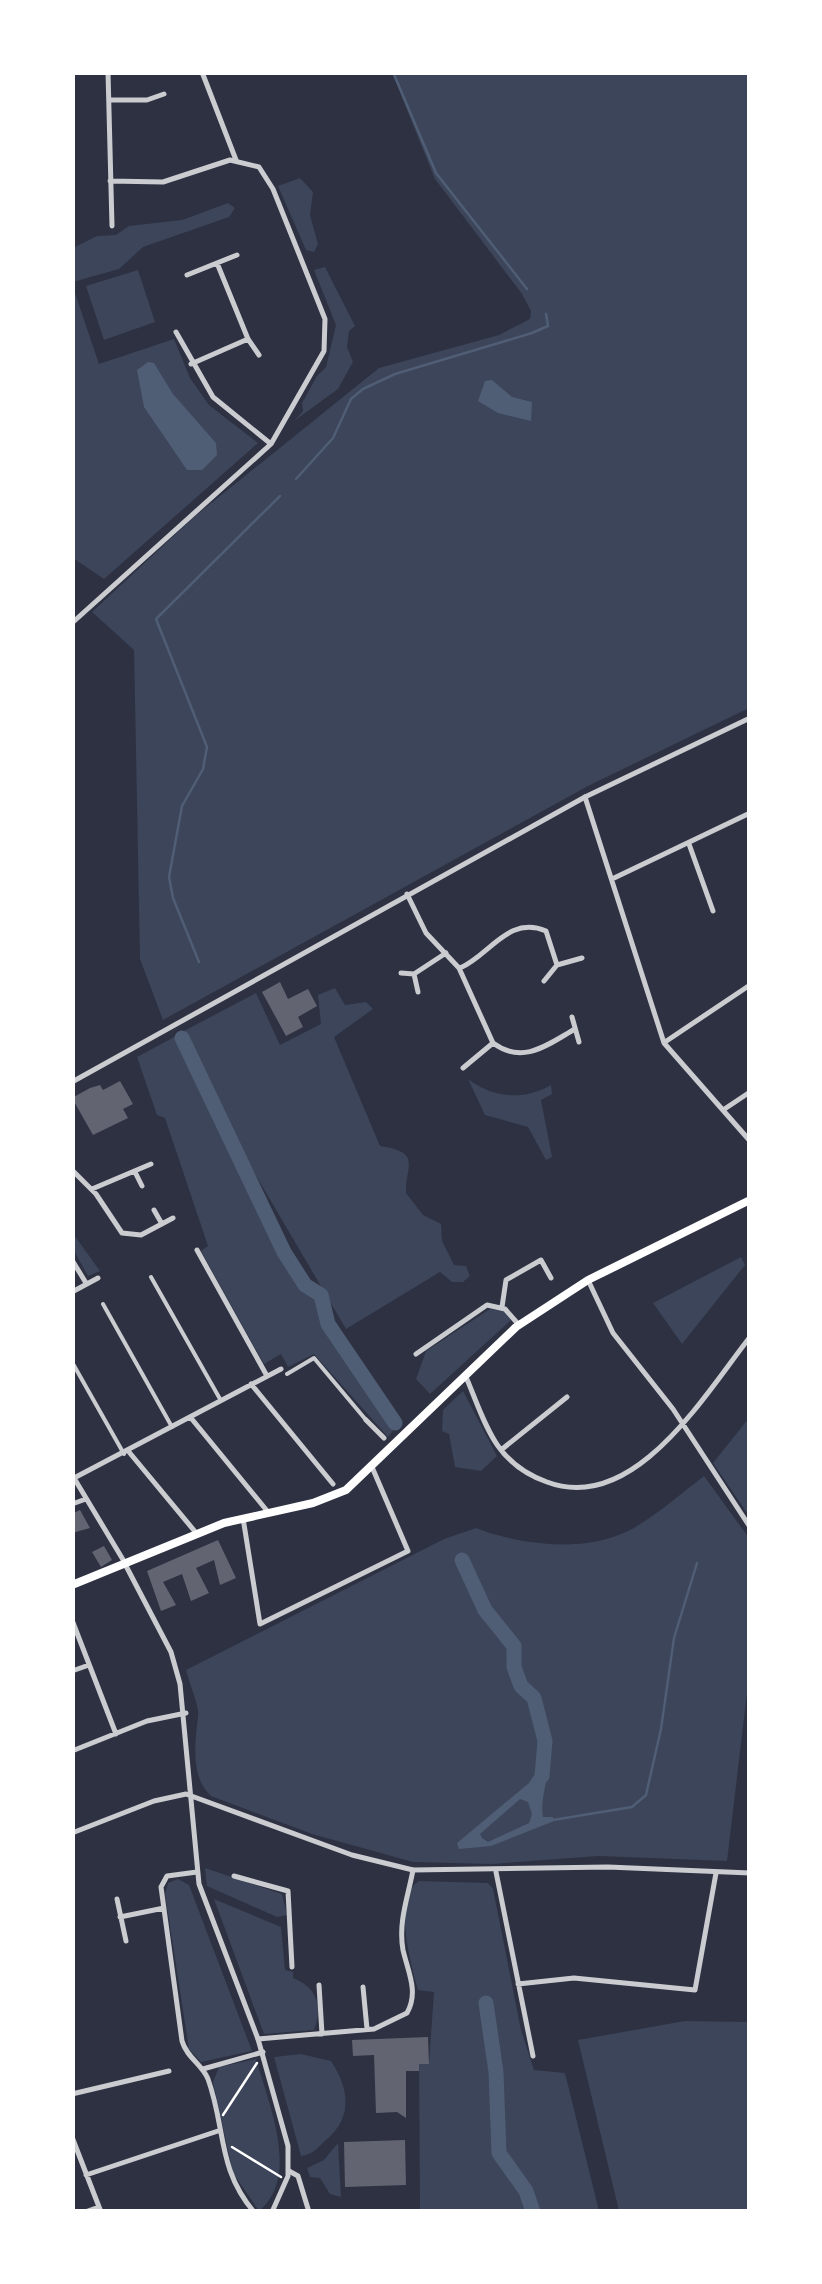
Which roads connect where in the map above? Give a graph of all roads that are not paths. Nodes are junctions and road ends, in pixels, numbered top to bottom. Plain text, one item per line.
1 (108, 72) edge
2 (202, 72) edge
3 (164, 94) dead end
4 (109, 100) junction
5 (236, 160) junction
6 (110, 181) junction
7 (112, 226) dead end
8 (238, 255) dead end
9 (310, 261) dead end
10 (217, 263) junction
11 (302, 264) junction
12 (186, 275) dead end
13 (335, 322) dead end
14 (327, 324) junction
15 (176, 332) dead end
16 (248, 339) junction
17 (259, 355) dead end
18 (191, 364) junction
19 (271, 444) junction
20 (72, 623) edge
21 (750, 718) edge
22 (585, 798) junction
23 (750, 813) edge
24 (688, 842) junction
25 (611, 879) junction
26 (407, 894) junction
27 (713, 912) dead end
28 (446, 953) junction
29 (582, 958) dead end
30 (557, 965) junction
31 (460, 968) junction
32 (402, 973) dead end
33 (414, 974) junction
34 (544, 981) dead end
35 (750, 986) edge
36 (418, 992) dead end
37 (572, 1018) dead end
38 (575, 1029) junction
39 (494, 1042) junction
40 (579, 1042) dead end
41 (664, 1043) junction
42 (463, 1068) dead end
43 (72, 1082) edge
44 (750, 1092) edge
45 (723, 1111) junction
46 (750, 1141) edge
47 (151, 1164) dead end
48 (72, 1170) edge
49 (135, 1172) junction
50 (142, 1186) dead end
51 (92, 1189) junction
52 (750, 1200) edge
53 (154, 1210) dead end
54 (173, 1218) dead end
55 (162, 1224) junction
56 (197, 1250) dead end
57 (543, 1252) dead end
58 (72, 1260) edge
59 (540, 1260) junction
60 (151, 1277) dead end
61 (98, 1278) dead end
62 (552, 1278) dead end
63 (588, 1280) junction
64 (86, 1284) junction
65 (72, 1292) edge
66 (103, 1304) dead end
67 (502, 1307) junction
68 (519, 1325) junction
69 (750, 1337) edge
70 (416, 1354) dead end
71 (72, 1362) edge
72 (284, 1372) joint
73 (465, 1374) junction
74 (267, 1376) junction
75 (251, 1384) junction
76 (567, 1397) dead end
77 (221, 1401) junction
78 (191, 1418) junction
79 (366, 1420) joint
80 (683, 1424) junction
81 (172, 1428) junction
82 (384, 1438) dead end
83 (501, 1450) junction
84 (126, 1453) junction
85 (372, 1466) junction
86 (73, 1477) edge
87 (333, 1484) dead end
88 (86, 1499) junction
89 (72, 1504) edge
90 (268, 1512) junction
91 (242, 1518) junction
92 (750, 1527) edge
93 (197, 1534) junction
94 (126, 1564) junction
95 (72, 1585) edge
96 (72, 1620) edge
97 (89, 1664) junction
98 (72, 1671) edge
99 (186, 1713) junction
100 (116, 1734) junction
101 (72, 1752) edge
102 (192, 1795) junction
103 (72, 1833) edge
104 (413, 1870) junction
105 (197, 1872) junction
106 (496, 1872) junction
107 (716, 1873) junction
108 (750, 1873) edge
109 (234, 1876) dead end
110 (117, 1899) dead end
111 (164, 1908) junction
112 (120, 1916) junction
113 (126, 1941) dead end
114 (292, 1968) dead end
115 (518, 1984) junction
116 (319, 1986) dead end
117 (363, 1987) dead end
118 (367, 2029) junction
119 (322, 2034) junction
120 (258, 2039) junction
121 (262, 2052) junction
122 (533, 2056) dead end
123 (151, 2066) dead end
124 (202, 2070) junction
125 (169, 2071) dead end
126 (153, 2075) junction
127 (72, 2094) edge
128 (218, 2128) junction
129 (72, 2137) edge
130 (289, 2171) junction
131 (86, 2176) junction
132 (100, 2209) edge
133 (85, 2212) edge
134 (254, 2212) edge
135 (272, 2212) edge
136 (310, 2212) edge

1 - 4 street
2 - 5 street
3 - 4 street
4 - 6 street
5 - 6 street
5 - 11 street
6 - 7 street
8 - 10 street
9 - 11 street
10 - 12 street
10 - 16 street
11 - 14 street
13 - 14 street
14 - 19 street
15 - 18 street
16 - 17 street
16 - 18 street
18 - 19 street
19 - 20 street
21 - 22 street
22 - 25 street
22 - 26 street
23 - 24 street
24 - 25 street
24 - 27 street
25 - 41 street
26 - 28 street
26 - 43 street
28 - 31 street
28 - 33 street
29 - 30 street
30 - 31 street
30 - 34 street
31 - 39 street
32 - 33 street
33 - 36 street
35 - 41 street
37 - 38 street
38 - 39 street
38 - 40 street
39 - 42 street
41 - 45 street
44 - 45 street
45 - 46 street
47 - 49 street
48 - 51 street
49 - 50 street
49 - 51 street
51 - 55 street
52 - 63 main road
53 - 55 street
54 - 55 street
56 - 74 street
57 - 59 street
58 - 64 street
59 - 62 street
59 - 67 street
60 - 77 street
61 - 64 street
63 - 68 main road
63 - 80 street
64 - 65 street
66 - 81 street
67 - 68 street
67 - 70 street
68 - 73 main road
69 - 80 street
71 - 84 street
72 - 74 street
72 - 79 street
73 - 83 street
73 - 85 main road
74 - 75 street
75 - 77 street
75 - 87 street
76 - 83 street
77 - 78 street
78 - 81 street
78 - 90 street
79 - 82 street
80 - 83 street
80 - 92 street
81 - 84 street
84 - 86 street
84 - 93 street
85 - 90 main road
85 - 91 street
86 - 88 street
88 - 89 street
88 - 94 street
90 - 91 main road
91 - 93 main road
93 - 94 main road
94 - 95 main road
94 - 99 street
96 - 97 street
97 - 98 street
97 - 100 street
99 - 100 street
99 - 102 street
100 - 101 street
102 - 103 street
102 - 104 street
102 - 105 street
104 - 106 street
104 - 118 street
105 - 111 street
105 - 120 street
106 - 107 street
106 - 115 street
107 - 108 street
107 - 115 street
109 - 114 street
110 - 112 street
111 - 112 street
111 - 124 street
112 - 113 street
115 - 122 street
116 - 119 street
117 - 118 street
118 - 119 street
119 - 120 street
120 - 121 street
121 - 124 street
121 - 130 street
123 - 126 street
124 - 128 street
125 - 126 street
126 - 127 street
128 - 131 street
128 - 134 street
129 - 131 street
130 - 135 street
130 - 136 street
131 - 132 street
132 - 133 street

